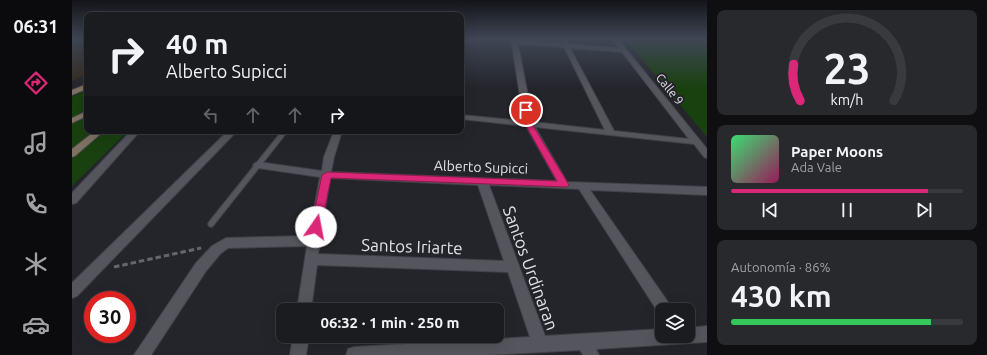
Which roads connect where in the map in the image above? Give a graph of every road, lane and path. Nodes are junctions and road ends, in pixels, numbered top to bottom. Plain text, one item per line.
1 (517, 56) edge
2 (572, 56) edge
3 (628, 56) edge
4 (84, 87) edge
5 (72, 93) edge
6 (84, 115) edge
7 (464, 117) edge
8 (72, 121) edge
9 (529, 124) junction
10 (610, 132) junction
11 (96, 134) edge
12 (133, 134) edge
13 (230, 134) edge
14 (283, 134) edge
15 (337, 134) edge
16 (697, 142) junction
17 (72, 154) edge
18 (707, 155) edge
19 (258, 165) junction
20 (327, 175) junction
21 (482, 181) junction
22 (564, 185) junction
23 (582, 185) junction
24 (707, 191) edge
25 (72, 200) edge
26 (211, 224) dead end
27 (314, 240) junction
28 (203, 247) dead end
29 (311, 259) junction
30 (512, 267) junction
31 (93, 272) junction
32 (72, 292) edge
33 (305, 303) edge
34 (660, 303) edge
35 (707, 334) edge
36 (695, 335) edge
37 (655, 339) edge
38 (300, 343) edge
39 (540, 344) junction
40 (588, 348) edge
41 (446, 352) edge
42 (142, 355) edge
43 (298, 355) edge
44 (354, 355) edge

1 - 9 street
2 - 10 street
3 - 16 street, Calle 9
4 - 5 main road
6 - 8 main road
7 - 9 street
9 - 10 street
9 - 22 street
10 - 16 street
11 - 17 main road
12 - 25 street
13 - 31 street
14 - 19 lane
15 - 20 street
16 - 18 street, Calle 9
19 - 20 street, Alberto Supicci
19 - 26 lane
20 - 21 street, Alberto Supicci
20 - 27 street
21 - 22 street, Alberto Supicci
21 - 30 street, Santos Urdinaran
22 - 23 street, Alberto Supicci
23 - 24 street, Alberto Supicci
23 - 34 street
27 - 29 street
27 - 42 street
28 - 31 path
29 - 30 street, Santos Iriarte
29 - 33 street
30 - 39 street, Santos Urdinaran
31 - 32 street
35 - 36 street
37 - 40 street
38 - 43 street
39 - 40 street
39 - 41 street
41 - 44 street

